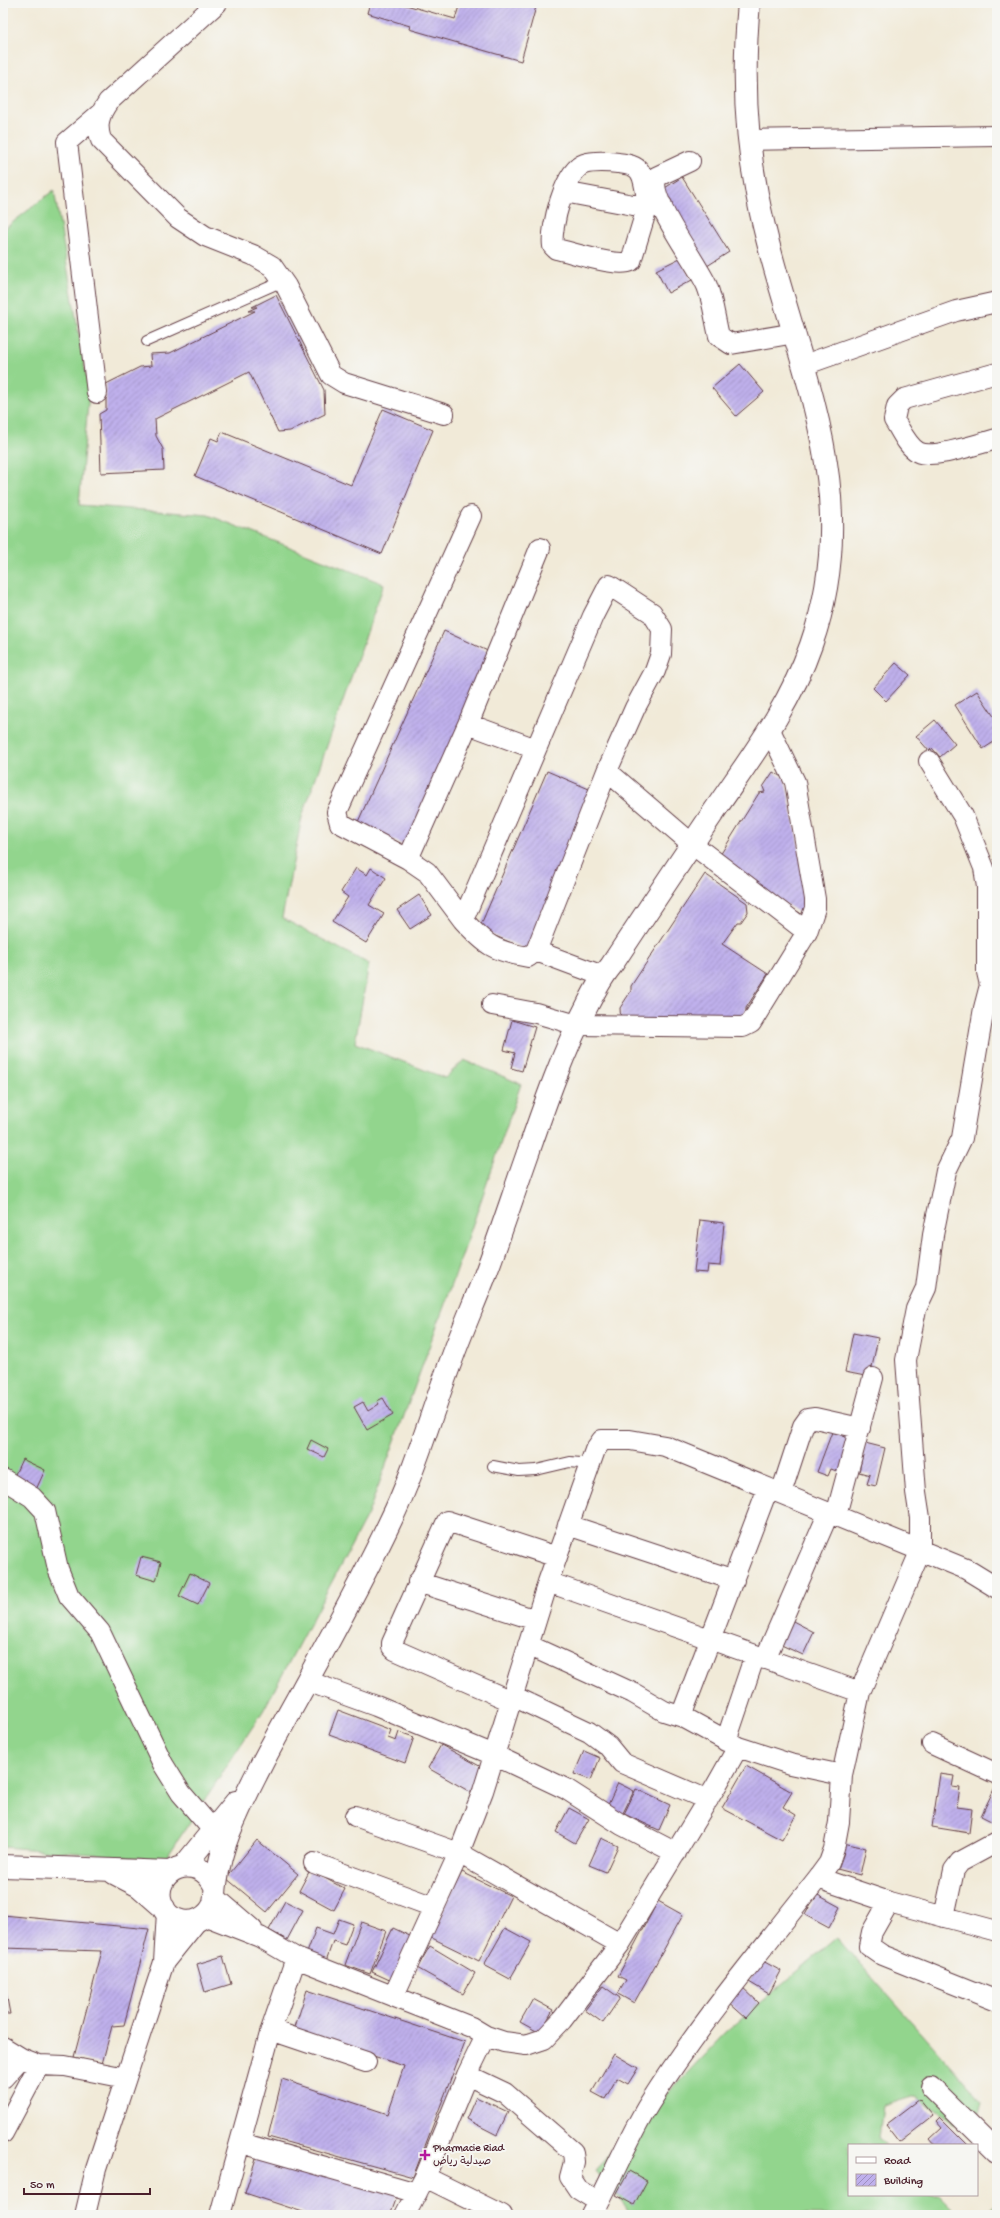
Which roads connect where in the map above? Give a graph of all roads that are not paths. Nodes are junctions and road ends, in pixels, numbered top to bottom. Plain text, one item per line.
1 (216, 3) edge
2 (749, 3) edge
3 (102, 112) junction
4 (997, 136) edge
5 (749, 140) junction
6 (690, 161) dead end
7 (564, 192) junction
8 (655, 205) junction
9 (283, 282) junction
10 (997, 302) edge
11 (795, 333) junction
12 (148, 341) dead end
13 (804, 365) junction
14 (997, 373) edge
15 (97, 393) dead end
16 (444, 414) dead end
17 (997, 439) edge
18 (471, 516) dead end
19 (540, 548) dead end
20 (468, 724) junction
21 (770, 730) junction
22 (536, 749) junction
23 (929, 761) dead end
24 (607, 771) junction
25 (692, 844) junction
26 (408, 859) junction
27 (463, 920) junction
28 (807, 932) junction
29 (536, 950) junction
30 (603, 976) junction
31 (994, 986) edge
32 (492, 1005) dead end
33 (577, 1025) junction
34 (872, 1378) dead end
35 (860, 1428) junction
36 (590, 1464) junction
37 (493, 1466) dead end
38 (3, 1479) edge
39 (774, 1491) junction
40 (832, 1514) junction
41 (568, 1525) junction
42 (920, 1552) junction
43 (557, 1557) junction
44 (734, 1580) junction
45 (418, 1582) junction
46 (548, 1582) junction
47 (997, 1588) edge
48 (536, 1620) junction
49 (710, 1640) junction
50 (528, 1645) junction
51 (760, 1657) junction
52 (307, 1681) junction
53 (860, 1692) junction
54 (512, 1698) junction
55 (683, 1718) junction
56 (732, 1744) junction
57 (932, 1744) dead end
58 (494, 1755) junction
59 (997, 1774) edge
60 (842, 1775) junction
61 (247, 1789) junction
62 (708, 1800) junction
63 (355, 1816) dead end
64 (212, 1829) junction
65 (997, 1842) edge
66 (459, 1853) junction
67 (676, 1853) junction
68 (314, 1863) dead end
69 (3, 1866) edge
70 (177, 1869) junction
71 (110, 1871) junction
72 (818, 1878) junction
73 (889, 1902) junction
74 (209, 1905) junction
75 (434, 1907) junction
76 (165, 1910) junction
77 (944, 1917) junction
78 (997, 1931) edge
79 (620, 1944) junction
80 (296, 1958) junction
81 (164, 1962) junction
82 (394, 1995) junction
83 (997, 2001) edge
84 (271, 2030) junction
85 (486, 2036) junction
86 (3, 2047) edge
87 (21, 2058) junction
88 (366, 2062) dead end
89 (40, 2065) junction
90 (467, 2075) junction
91 (3, 2078) edge
92 (126, 2078) junction
93 (931, 2087) dead end
94 (3, 2133) edge
95 (241, 2143) junction
96 (997, 2152) edge
97 (421, 2185) junction
98 (595, 2209) edge
99 (85, 2215) edge
100 (220, 2215) edge
101 (405, 2215) edge
102 (502, 2215) edge

1 - 3 street
2 - 5 street
3 - 9 street
3 - 15 street
4 - 5 street
5 - 11 street
6 - 8 street
7 - 8 street
7 - 8 street
7 - 8 street
8 - 11 street
9 - 12 lane
9 - 16 street
10 - 13 street
11 - 13 street
13 - 21 street
14 - 17 street
18 - 26 street
19 - 20 street
20 - 22 street
20 - 26 street
21 - 25 street
21 - 28 street
22 - 24 street
22 - 27 street
23 - 31 street
24 - 25 street
24 - 29 street
25 - 28 street
25 - 30 street
26 - 27 street
27 - 29 street
28 - 33 street
29 - 30 street
30 - 33 street
31 - 42 street
32 - 33 street
33 - 52 street
34 - 35 street
35 - 39 street
35 - 40 street
36 - 37 lane
36 - 39 street
36 - 41 street
38 - 64 street
39 - 40 street
39 - 44 street
40 - 42 street
40 - 51 street
41 - 43 street
41 - 44 street
42 - 47 street
42 - 53 street
43 - 45 street
43 - 46 street
44 - 49 street
45 - 48 street
45 - 54 street
46 - 48 street
46 - 49 street
48 - 50 street
49 - 51 street
49 - 55 street
50 - 54 street
50 - 55 street
51 - 53 street
51 - 56 street
52 - 58 street
52 - 61 street
53 - 60 street
54 - 58 street
54 - 62 street
55 - 56 street
56 - 60 street
56 - 62 street
57 - 59 street
58 - 66 street
58 - 67 street
60 - 72 street
61 - 64 street
61 - 74 street
62 - 67 street
63 - 66 street
64 - 70 street
65 - 77 street
66 - 75 street
66 - 79 street
67 - 79 street
68 - 75 street
69 - 71 street
70 - 71 street
70 - 74 street
70 - 76 street
71 - 76 street
72 - 73 street
72 - 98 street
73 - 77 street
73 - 83 street
74 - 76 street
74 - 80 street
74 - 81 street
75 - 82 street
76 - 81 street
77 - 78 street
79 - 85 street
80 - 82 street
80 - 84 street
81 - 92 street
82 - 85 street
84 - 88 street
84 - 95 street
85 - 90 street
86 - 87 street
87 - 89 street
87 - 91 street
89 - 92 street
89 - 94 street
90 - 97 street
90 - 98 street
92 - 99 street
93 - 96 street
95 - 97 street
95 - 100 street
97 - 101 street
97 - 102 street

